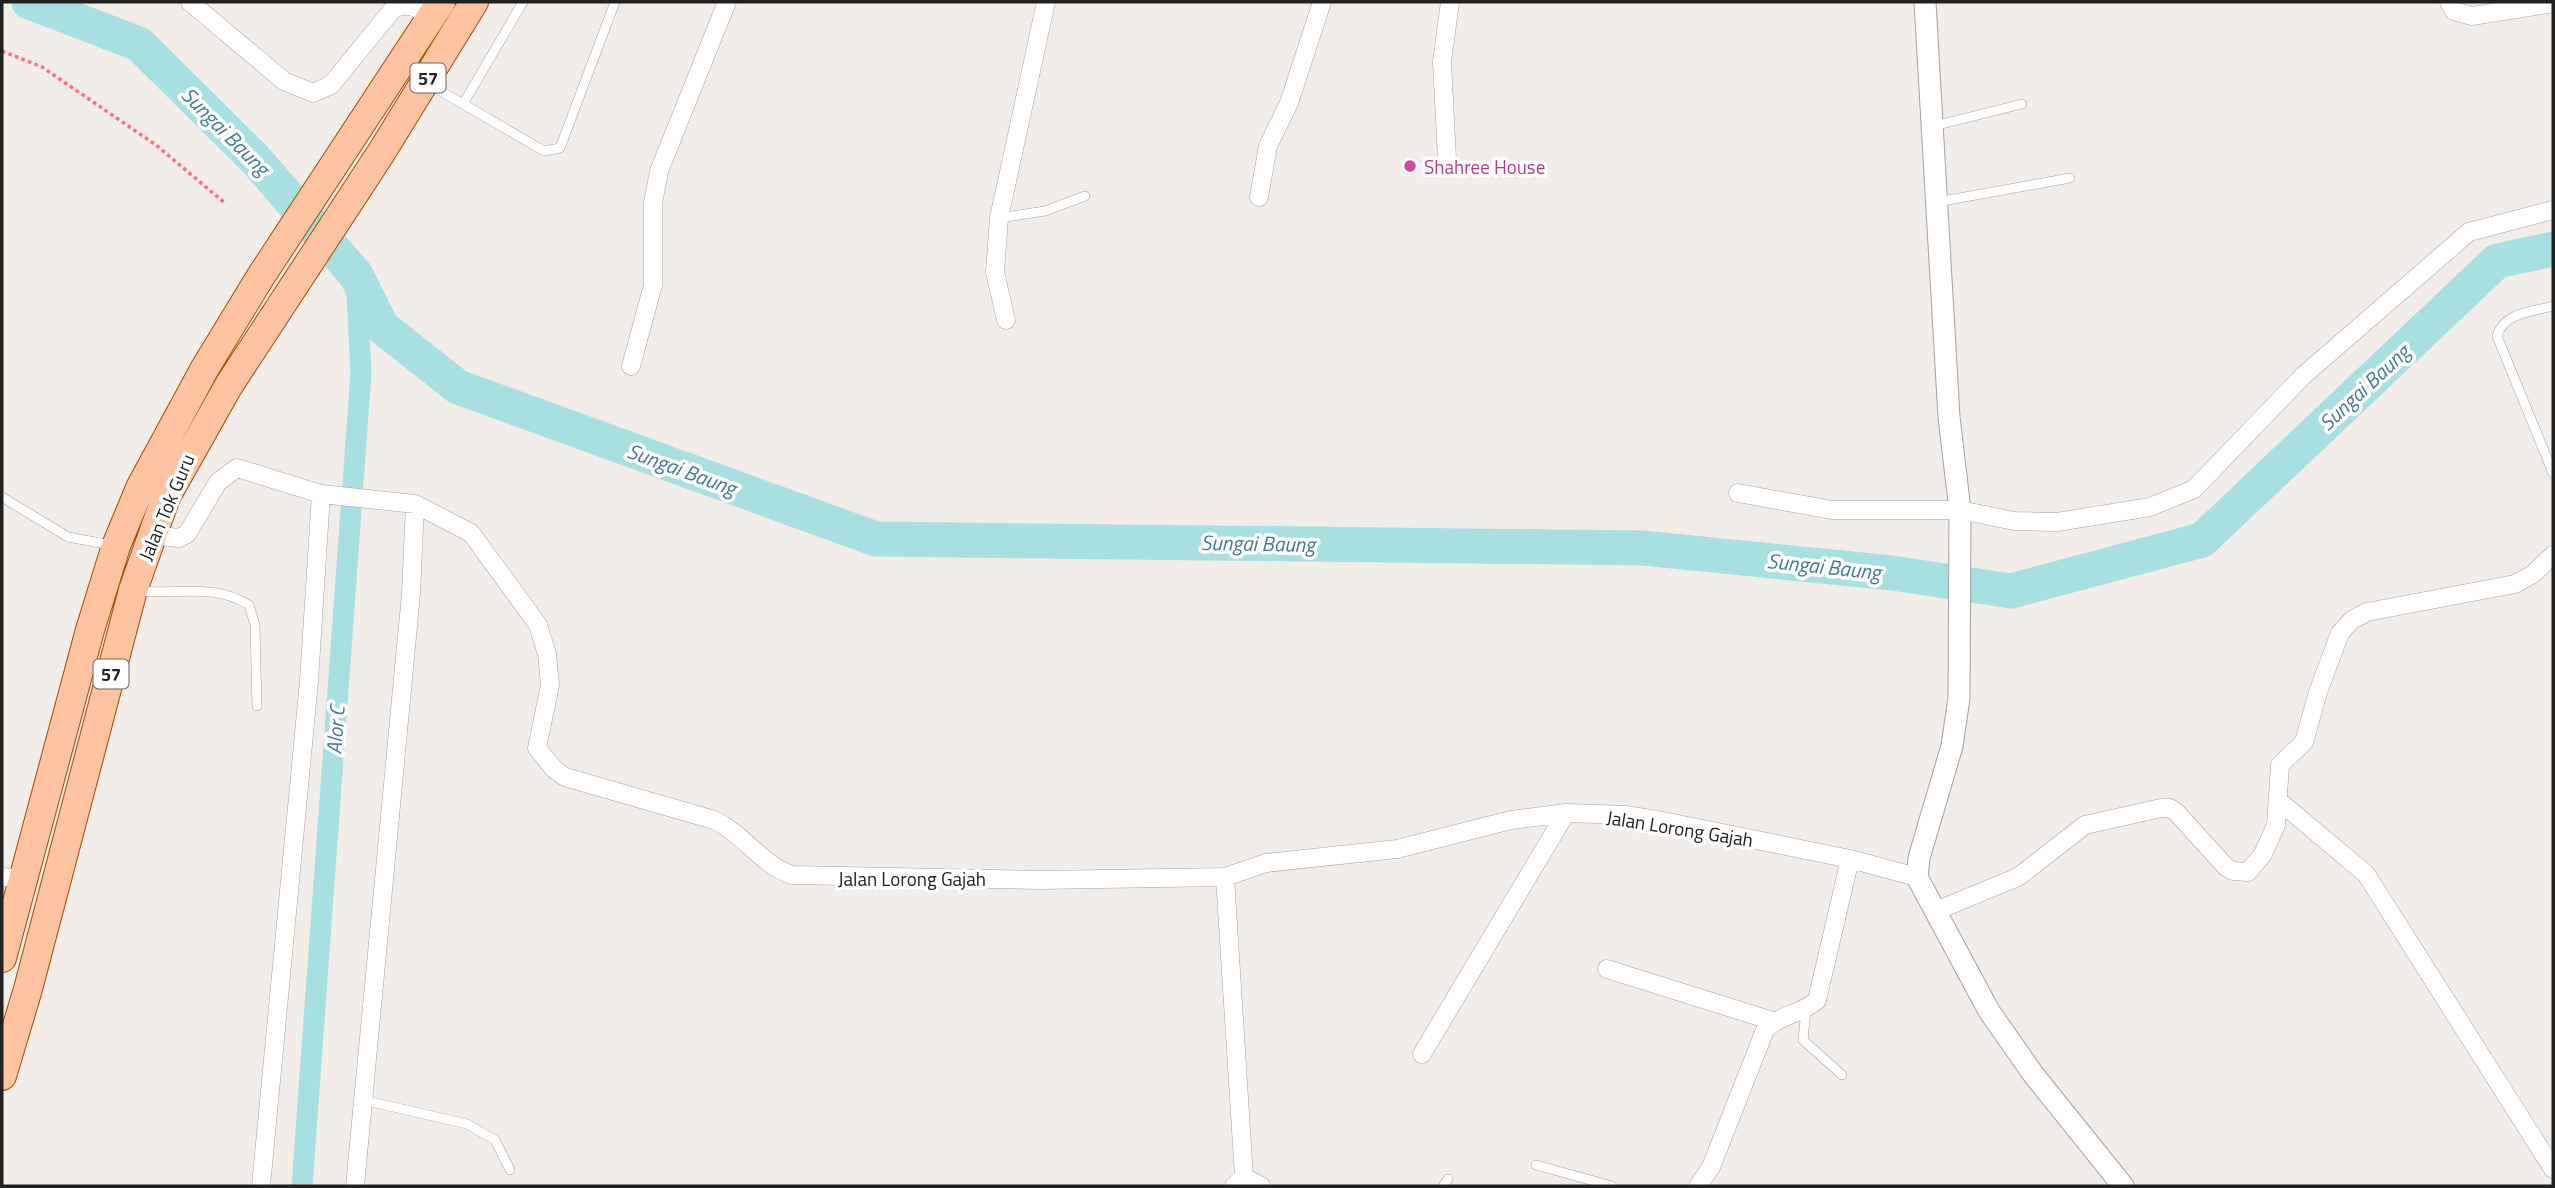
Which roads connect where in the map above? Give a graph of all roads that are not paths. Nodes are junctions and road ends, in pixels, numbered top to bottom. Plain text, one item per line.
1 (190, 2) edge
2 (474, 2) edge
3 (523, 2) edge
4 (615, 2) edge
5 (727, 2) edge
6 (1045, 2) edge
7 (1322, 2) edge
8 (1450, 2) edge
9 (1925, 2) edge
10 (2449, 2) edge
11 (2553, 3) edge
12 (436, 11) edge
13 (425, 82) junction
14 (463, 104) junction
15 (2022, 104) dead end
16 (1932, 127) junction
17 (1447, 159) dead end
18 (2070, 178) dead end
19 (1085, 196) dead end
20 (1259, 197) dead end
21 (1937, 202) junction
22 (2553, 210) edge
23 (999, 218) junction
24 (2553, 306) edge
25 (1006, 320) dead end
26 (631, 366) dead end
27 (2553, 473) edge
28 (1738, 493) dead end
29 (327, 494) junction
30 (2, 497) edge
31 (415, 504) junction
32 (1960, 511) junction
33 (151, 535) junction
34 (116, 546) junction
35 (2553, 555) edge
36 (133, 590) junction
37 (257, 706) dead end
38 (2279, 801) junction
39 (1566, 813) junction
40 (1850, 859) junction
41 (1225, 877) junction
42 (1917, 877) junction
43 (13, 878) edge
44 (1938, 911) junction
45 (2, 958) edge
46 (1607, 969) dead end
47 (1806, 1010) junction
48 (1773, 1021) junction
49 (1422, 1054) dead end
50 (1842, 1075) dead end
51 (2, 1076) edge
52 (363, 1100) junction
53 (1536, 1165) dead end
54 (2553, 1169) edge
55 (510, 1170) dead end
56 (1239, 1182) edge
57 (261, 1186) edge
58 (355, 1186) edge
59 (1261, 1186) edge
60 (1612, 1186) edge
61 (1698, 1186) edge
62 (2123, 1186) edge

1 - 12 street
2 - 13 main road, Jalan Tok Guru / 57
3 - 14 lane
4 - 14 lane
5 - 26 street
6 - 23 street
7 - 20 street
8 - 17 street
9 - 16 street
10 - 11 street
12 - 34 main road, Jalan Tok Guru / 57
13 - 14 lane
13 - 33 main road, Jalan Tok Guru / 57
15 - 16 lane
16 - 21 street
18 - 21 lane
19 - 23 lane
21 - 32 street
22 - 32 street
23 - 25 street
24 - 27 lane
28 - 32 street
29 - 31 street, Jalan Lorong Gajah
29 - 33 street, Jalan Lorong Gajah
29 - 57 street
30 - 34 lane
31 - 41 street, Jalan Lorong Gajah
31 - 52 street
32 - 42 street
33 - 36 main road, Jalan Tok Guru / 57
34 - 43 main road, Jalan Tok Guru / 57
35 - 38 street
36 - 37 lane
36 - 51 main road, Jalan Tok Guru / 57
38 - 44 street
38 - 54 street
39 - 40 street, Jalan Lorong Gajah
39 - 41 street, Jalan Lorong Gajah
39 - 49 street
40 - 42 street, Jalan Lorong Gajah
40 - 47 street
41 - 56 street
42 - 44 street
43 - 45 main road, Jalan Tok Guru / 57
44 - 62 street
46 - 48 street
47 - 48 street
47 - 50 lane
48 - 61 street
52 - 55 lane
52 - 58 street
53 - 60 lane
56 - 59 street

